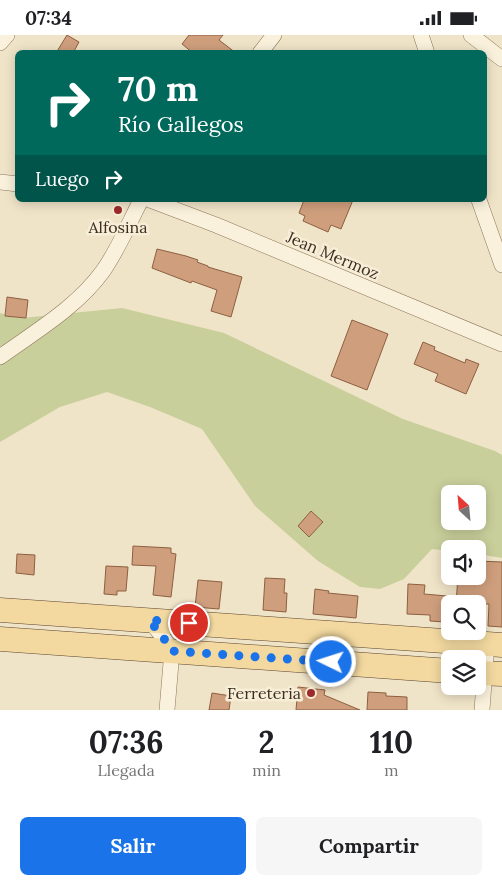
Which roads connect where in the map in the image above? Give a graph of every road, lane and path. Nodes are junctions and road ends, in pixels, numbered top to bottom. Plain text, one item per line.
1 (7, 35) edge
2 (274, 35) edge
3 (421, 35) edge
4 (471, 35) edge
5 (0, 43) edge
6 (262, 50) edge
7 (426, 50) edge
8 (502, 59) edge
9 (0, 182) edge
10 (15, 184) edge
11 (140, 202) edge
12 (155, 202) edge
13 (480, 202) edge
14 (502, 265) edge
15 (502, 344) edge
16 (0, 357) edge
17 (0, 610) edge
18 (149, 620) junction
19 (0, 639) edge
20 (494, 644) edge
21 (172, 651) junction
22 (441, 670) edge
23 (488, 673) edge
24 (167, 710) edge
25 (482, 710) edge

1 - 5 street
2 - 6 street
3 - 7 street
4 - 8 street
9 - 10 street
11 - 16 street
12 - 15 street, Jean Mermoz
13 - 14 street
17 - 18 main road
18 - 20 main road
18 - 21 street
19 - 21 main road
20 - 23 street
21 - 22 main road
21 - 24 street
23 - 25 street

